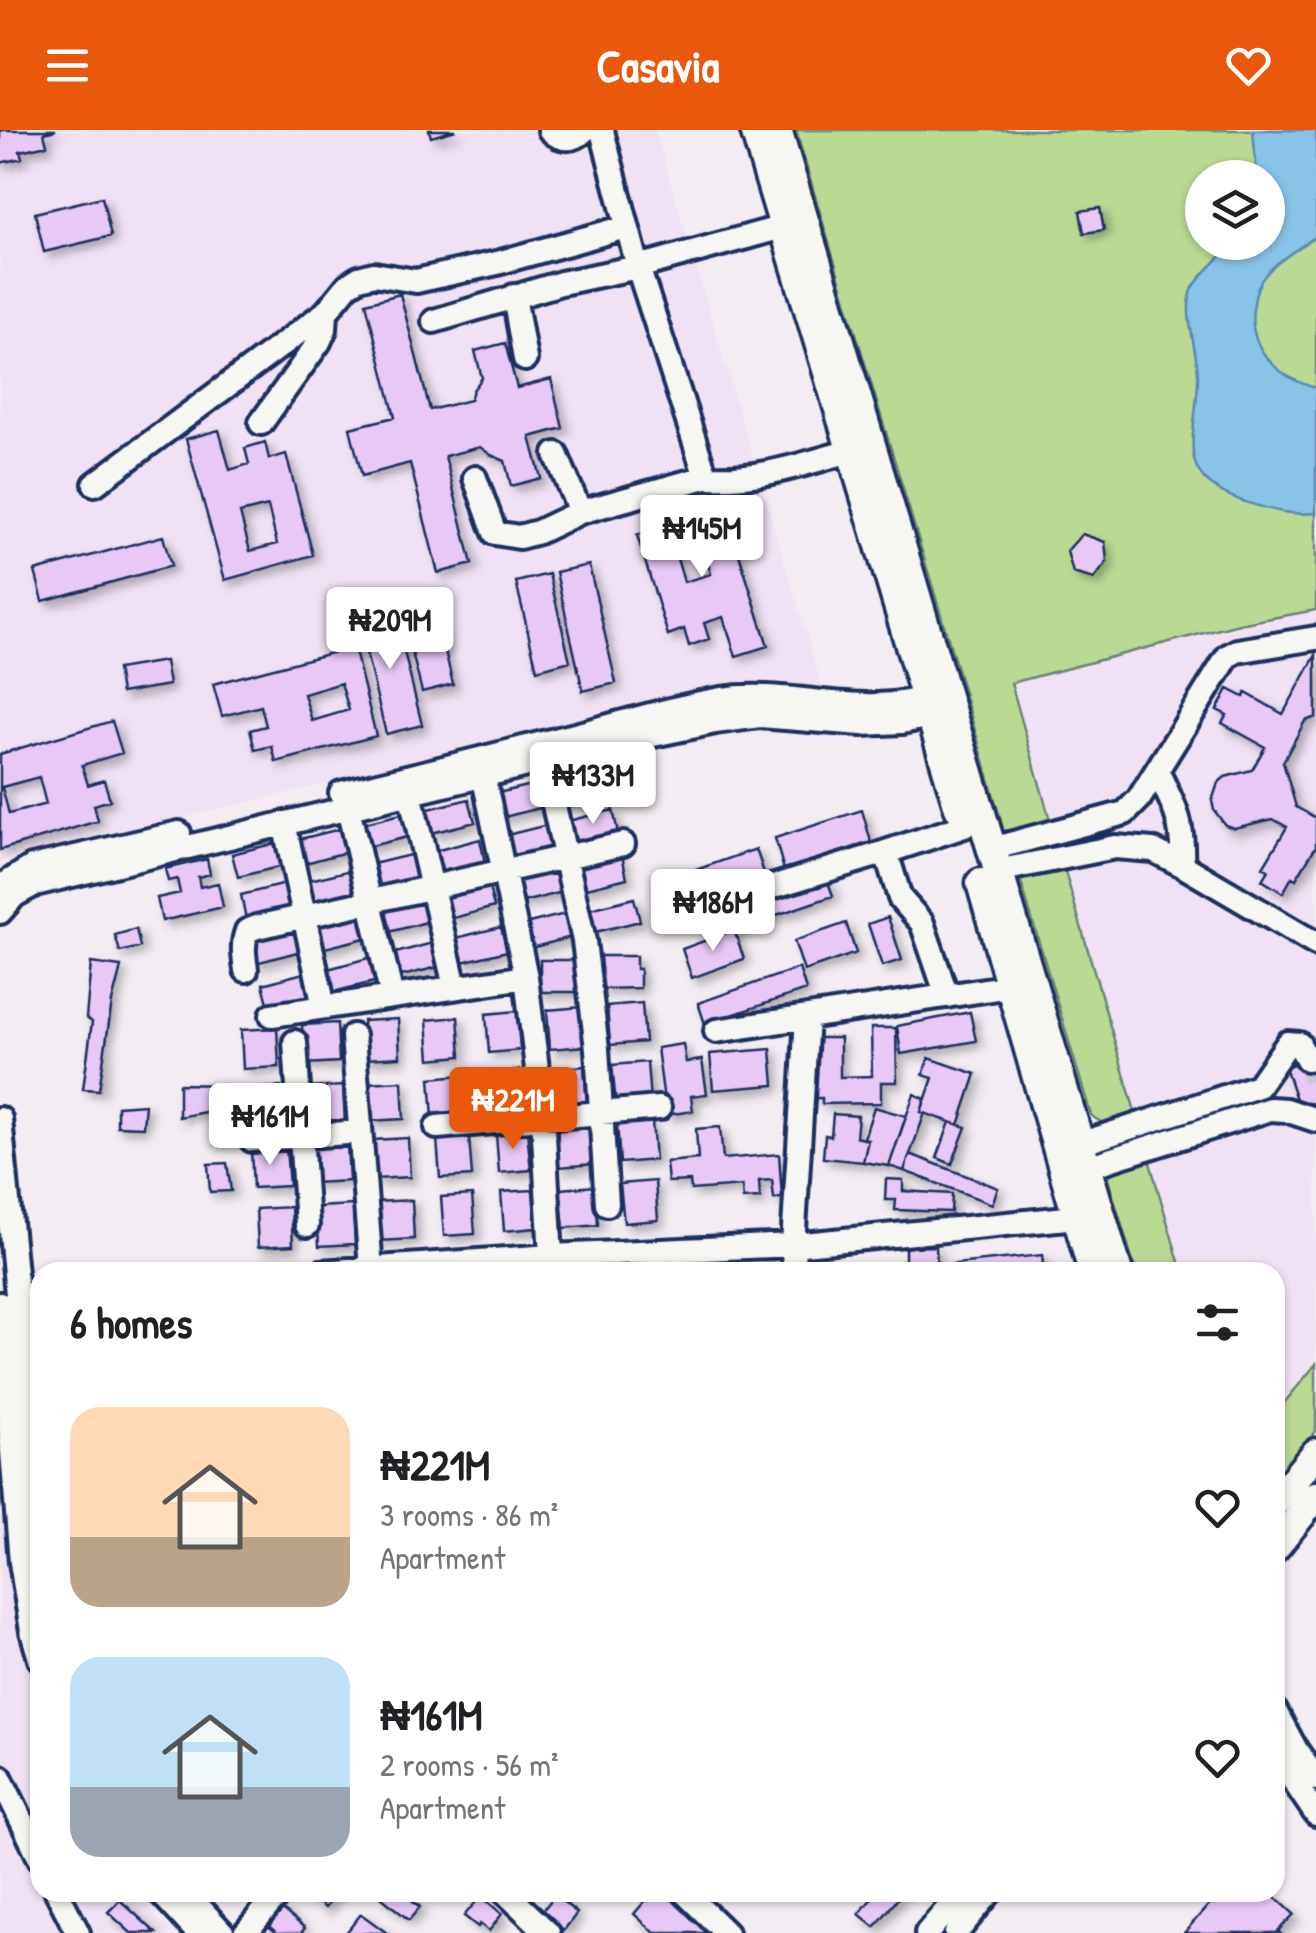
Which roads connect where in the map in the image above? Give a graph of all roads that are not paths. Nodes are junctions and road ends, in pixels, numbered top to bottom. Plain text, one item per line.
1 (550, 130) edge
2 (754, 130) edge
3 (777, 130) edge
4 (595, 131) edge
5 (626, 228) junction
6 (783, 228) junction
7 (638, 267) junction
8 (514, 296) junction
9 (326, 312) junction
10 (434, 321) dead end
11 (525, 359) dead end
12 (261, 423) dead end
13 (850, 451) junction
14 (556, 454) dead end
15 (706, 477) junction
16 (475, 478) dead end
17 (95, 484) dead end
18 (580, 512) junction
19 (1316, 638) edge
20 (937, 704) junction
21 (544, 760) junction
22 (481, 767) junction
23 (1157, 771) junction
24 (410, 793) junction
25 (348, 808) junction
26 (284, 823) junction
27 (964, 826) junction
28 (622, 844) dead end
29 (886, 852) junction
30 (566, 857) junction
31 (994, 860) junction
32 (1182, 864) junction
33 (503, 871) junction
34 (432, 886) junction
35 (2, 901) edge
36 (370, 902) junction
37 (706, 906) dead end
38 (304, 917) junction
39 (1316, 944) edge
40 (246, 970) dead end
41 (526, 977) junction
42 (1021, 984) junction
43 (455, 987) junction
44 (392, 996) junction
45 (947, 996) junction
46 (324, 1006) junction
47 (272, 1014) dead end
48 (807, 1017) junction
49 (716, 1032) dead end
50 (353, 1036) dead end
51 (294, 1042) dead end
52 (1306, 1060) dead end
53 (658, 1108) dead end
54 (601, 1113) junction
55 (0, 1119) edge
56 (543, 1119) junction
57 (1316, 1120) edge
58 (437, 1127) dead end
59 (360, 1132) junction
60 (302, 1137) junction
61 (252, 1140) dead end
62 (1084, 1155) junction
63 (607, 1204) dead end
64 (1077, 1217) junction
65 (307, 1225) dead end
66 (793, 1245) junction
67 (551, 1256) junction
68 (379, 1262) edge
69 (528, 1262) edge
70 (794, 1262) edge
71 (1090, 1262) edge
72 (1115, 1262) edge
73 (14, 1297) edge
74 (30, 1361) edge
75 (1316, 1453) edge
76 (1285, 1490) edge
77 (1316, 1496) edge
78 (1285, 1535) edge
79 (30, 1618) edge
80 (1285, 1730) edge
81 (1285, 1768) edge
82 (0, 1777) edge
83 (1316, 1779) edge
84 (1316, 1814) edge
85 (30, 1838) edge
86 (62, 1902) edge
87 (169, 1902) edge
88 (195, 1902) edge
89 (271, 1902) edge
90 (515, 1902) edge
91 (694, 1902) edge
92 (954, 1902) edge
93 (982, 1902) edge
94 (78, 1933) edge
95 (198, 1933) edge
96 (223, 1933) edge
97 (245, 1933) edge
98 (548, 1933) edge
99 (726, 1933) edge
100 (928, 1933) edge
101 (956, 1933) edge

1 - 4 street
2 - 6 main road
3 - 20 main road
4 - 5 street
5 - 7 street
5 - 9 street
6 - 7 street
6 - 13 main road
7 - 8 street
7 - 15 street
8 - 10 street
8 - 11 street
9 - 12 street
9 - 17 street
13 - 15 street
13 - 20 main road
14 - 18 street
15 - 18 street
16 - 18 street
19 - 23 street
20 - 21 street
20 - 22 street
20 - 27 main road
20 - 31 main road
21 - 22 street
21 - 30 street
22 - 24 street
22 - 33 street
22 - 35 street
23 - 31 street
23 - 32 street
24 - 25 street
24 - 34 street
25 - 26 street
25 - 36 street
26 - 35 street
26 - 38 street
27 - 29 street
27 - 42 main road
28 - 30 street
29 - 37 street
29 - 45 street
30 - 33 street
30 - 54 street
31 - 32 street
31 - 42 main road
32 - 39 street
33 - 34 street
33 - 41 street
34 - 36 street
34 - 43 street
36 - 38 street
36 - 44 street
38 - 40 street
38 - 46 street
41 - 43 street
41 - 56 street
42 - 45 street
42 - 62 main road
42 - 64 main road
43 - 44 street
44 - 46 street
45 - 48 street
46 - 47 street
48 - 49 street
48 - 66 street
50 - 59 street
51 - 60 street
52 - 62 street
53 - 54 street
54 - 56 street
54 - 63 street
55 - 73 street
56 - 58 street
56 - 67 street
57 - 62 street
59 - 60 street
59 - 68 street
60 - 61 street
60 - 65 street
62 - 72 main road
64 - 66 street
64 - 71 main road
66 - 67 street
66 - 70 street
67 - 69 street
73 - 74 street
73 - 79 street
75 - 76 main road
77 - 78 main road
80 - 83 street
81 - 84 street
82 - 85 street
86 - 94 street
87 - 95 street
88 - 96 street
89 - 97 street
90 - 98 street
91 - 99 street
92 - 100 street
93 - 101 street

